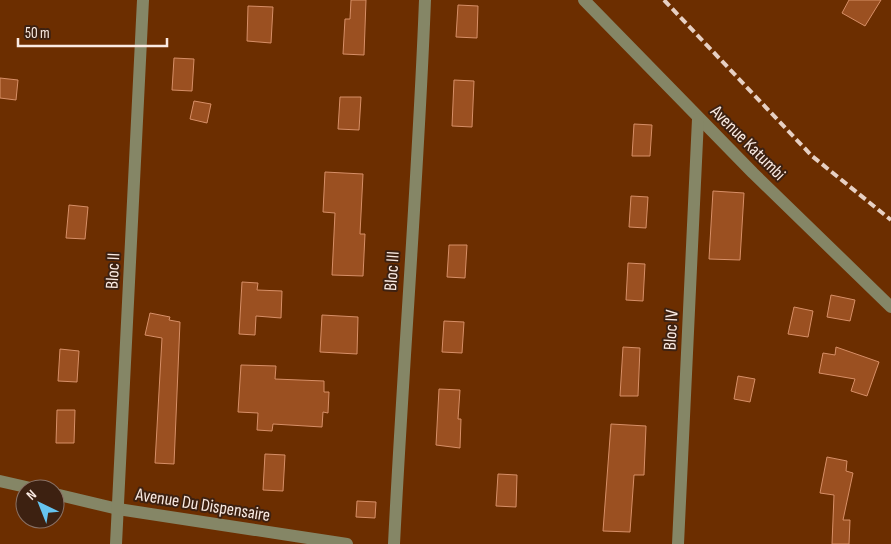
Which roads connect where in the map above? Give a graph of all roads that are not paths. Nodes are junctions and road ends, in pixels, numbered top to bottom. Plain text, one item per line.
1 (143, 0) edge
2 (425, 0) edge
3 (584, 0) edge
4 (698, 119) junction
5 (891, 307) edge
6 (0, 481) edge
7 (15, 484) edge
8 (65, 496) edge
9 (118, 509) junction
10 (116, 544) edge
11 (347, 544) edge
12 (394, 544) edge
13 (678, 544) edge

1 - 9 street, Bloc II
2 - 12 street, Bloc III
3 - 4 street, Avenue Katumbi
4 - 5 street, Avenue Katumbi
4 - 13 street, Bloc IV
6 - 7 street
8 - 9 street, Avenue Du Dispensaire
9 - 10 street, Bloc II
9 - 11 street, Avenue Du Dispensaire

